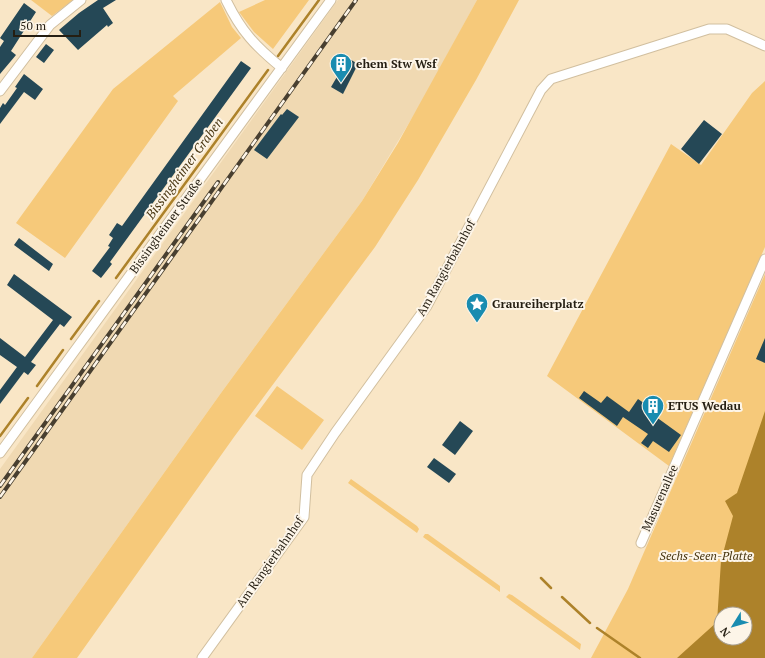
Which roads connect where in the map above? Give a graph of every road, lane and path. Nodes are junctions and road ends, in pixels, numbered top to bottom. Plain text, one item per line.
1 (81, 0) edge
2 (226, 0) edge
3 (331, 0) edge
4 (765, 46) edge
5 (282, 68) junction
6 (0, 91) edge
7 (765, 259) edge
8 (0, 453) edge
9 (641, 543) dead end
10 (202, 658) edge

1 - 6 street
2 - 5 street
3 - 5 street, Bissingheimer Straße
4 - 10 street, Am Rangierbahnhof
5 - 8 street, Bissingheimer Straße
7 - 9 street, Masurenallee

